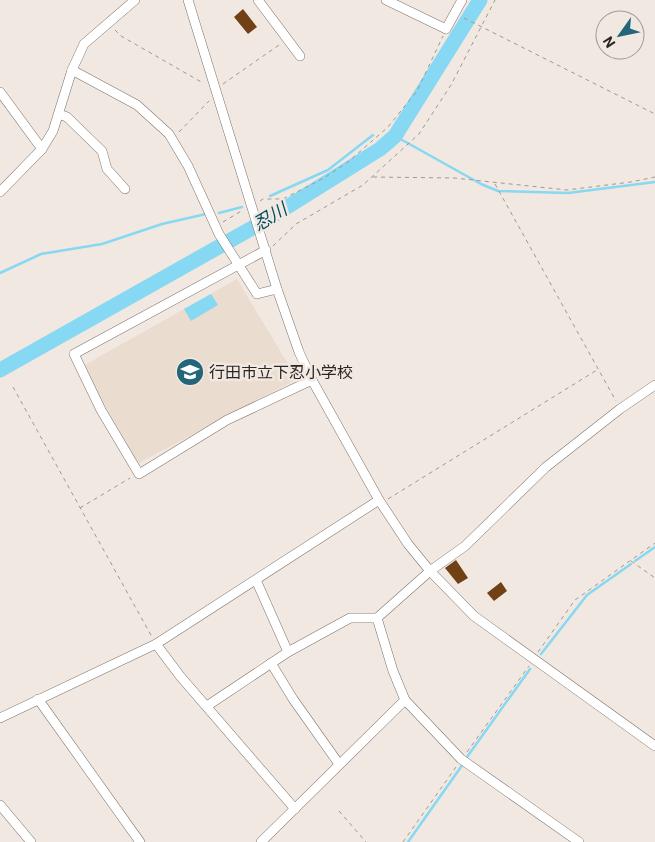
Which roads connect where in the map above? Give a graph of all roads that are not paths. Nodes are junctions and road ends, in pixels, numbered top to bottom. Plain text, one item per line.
1 (135, 0) edge
2 (188, 0) edge
3 (258, 0) edge
4 (386, 0) edge
5 (462, 0) edge
6 (300, 56) dead end
7 (72, 70) junction
8 (0, 92) edge
9 (59, 114) junction
10 (42, 149) junction
11 (125, 189) dead end
12 (0, 192) edge
13 (266, 250) junction
14 (237, 262) junction
15 (277, 289) junction
16 (315, 378) junction
17 (655, 385) edge
18 (380, 501) junction
19 (430, 571) junction
20 (256, 580) junction
21 (376, 618) junction
22 (156, 644) junction
23 (288, 652) junction
24 (271, 663) junction
25 (38, 699) junction
26 (405, 700) junction
27 (207, 706) junction
28 (0, 718) edge
29 (655, 746) edge
30 (339, 764) junction
31 (0, 805) edge
32 (295, 809) junction
33 (31, 842) edge
34 (140, 842) edge
35 (261, 842) edge
36 (578, 842) edge

1 - 7 street
2 - 13 street
3 - 6 street
4 - 5 street
7 - 9 street
7 - 14 street
8 - 10 street
9 - 10 street
9 - 11 street
10 - 12 street
13 - 14 street
13 - 15 street
14 - 15 street
14 - 16 street
15 - 16 street
16 - 18 street
17 - 19 street
18 - 19 street
18 - 20 street
19 - 21 street
19 - 29 street
20 - 22 street
20 - 23 street
21 - 23 street
21 - 26 street
22 - 25 street
22 - 27 street
23 - 24 street
24 - 27 street
24 - 30 street
25 - 28 street
25 - 34 street
26 - 30 street
26 - 36 street
27 - 32 street
30 - 32 street
31 - 33 street
32 - 35 street

